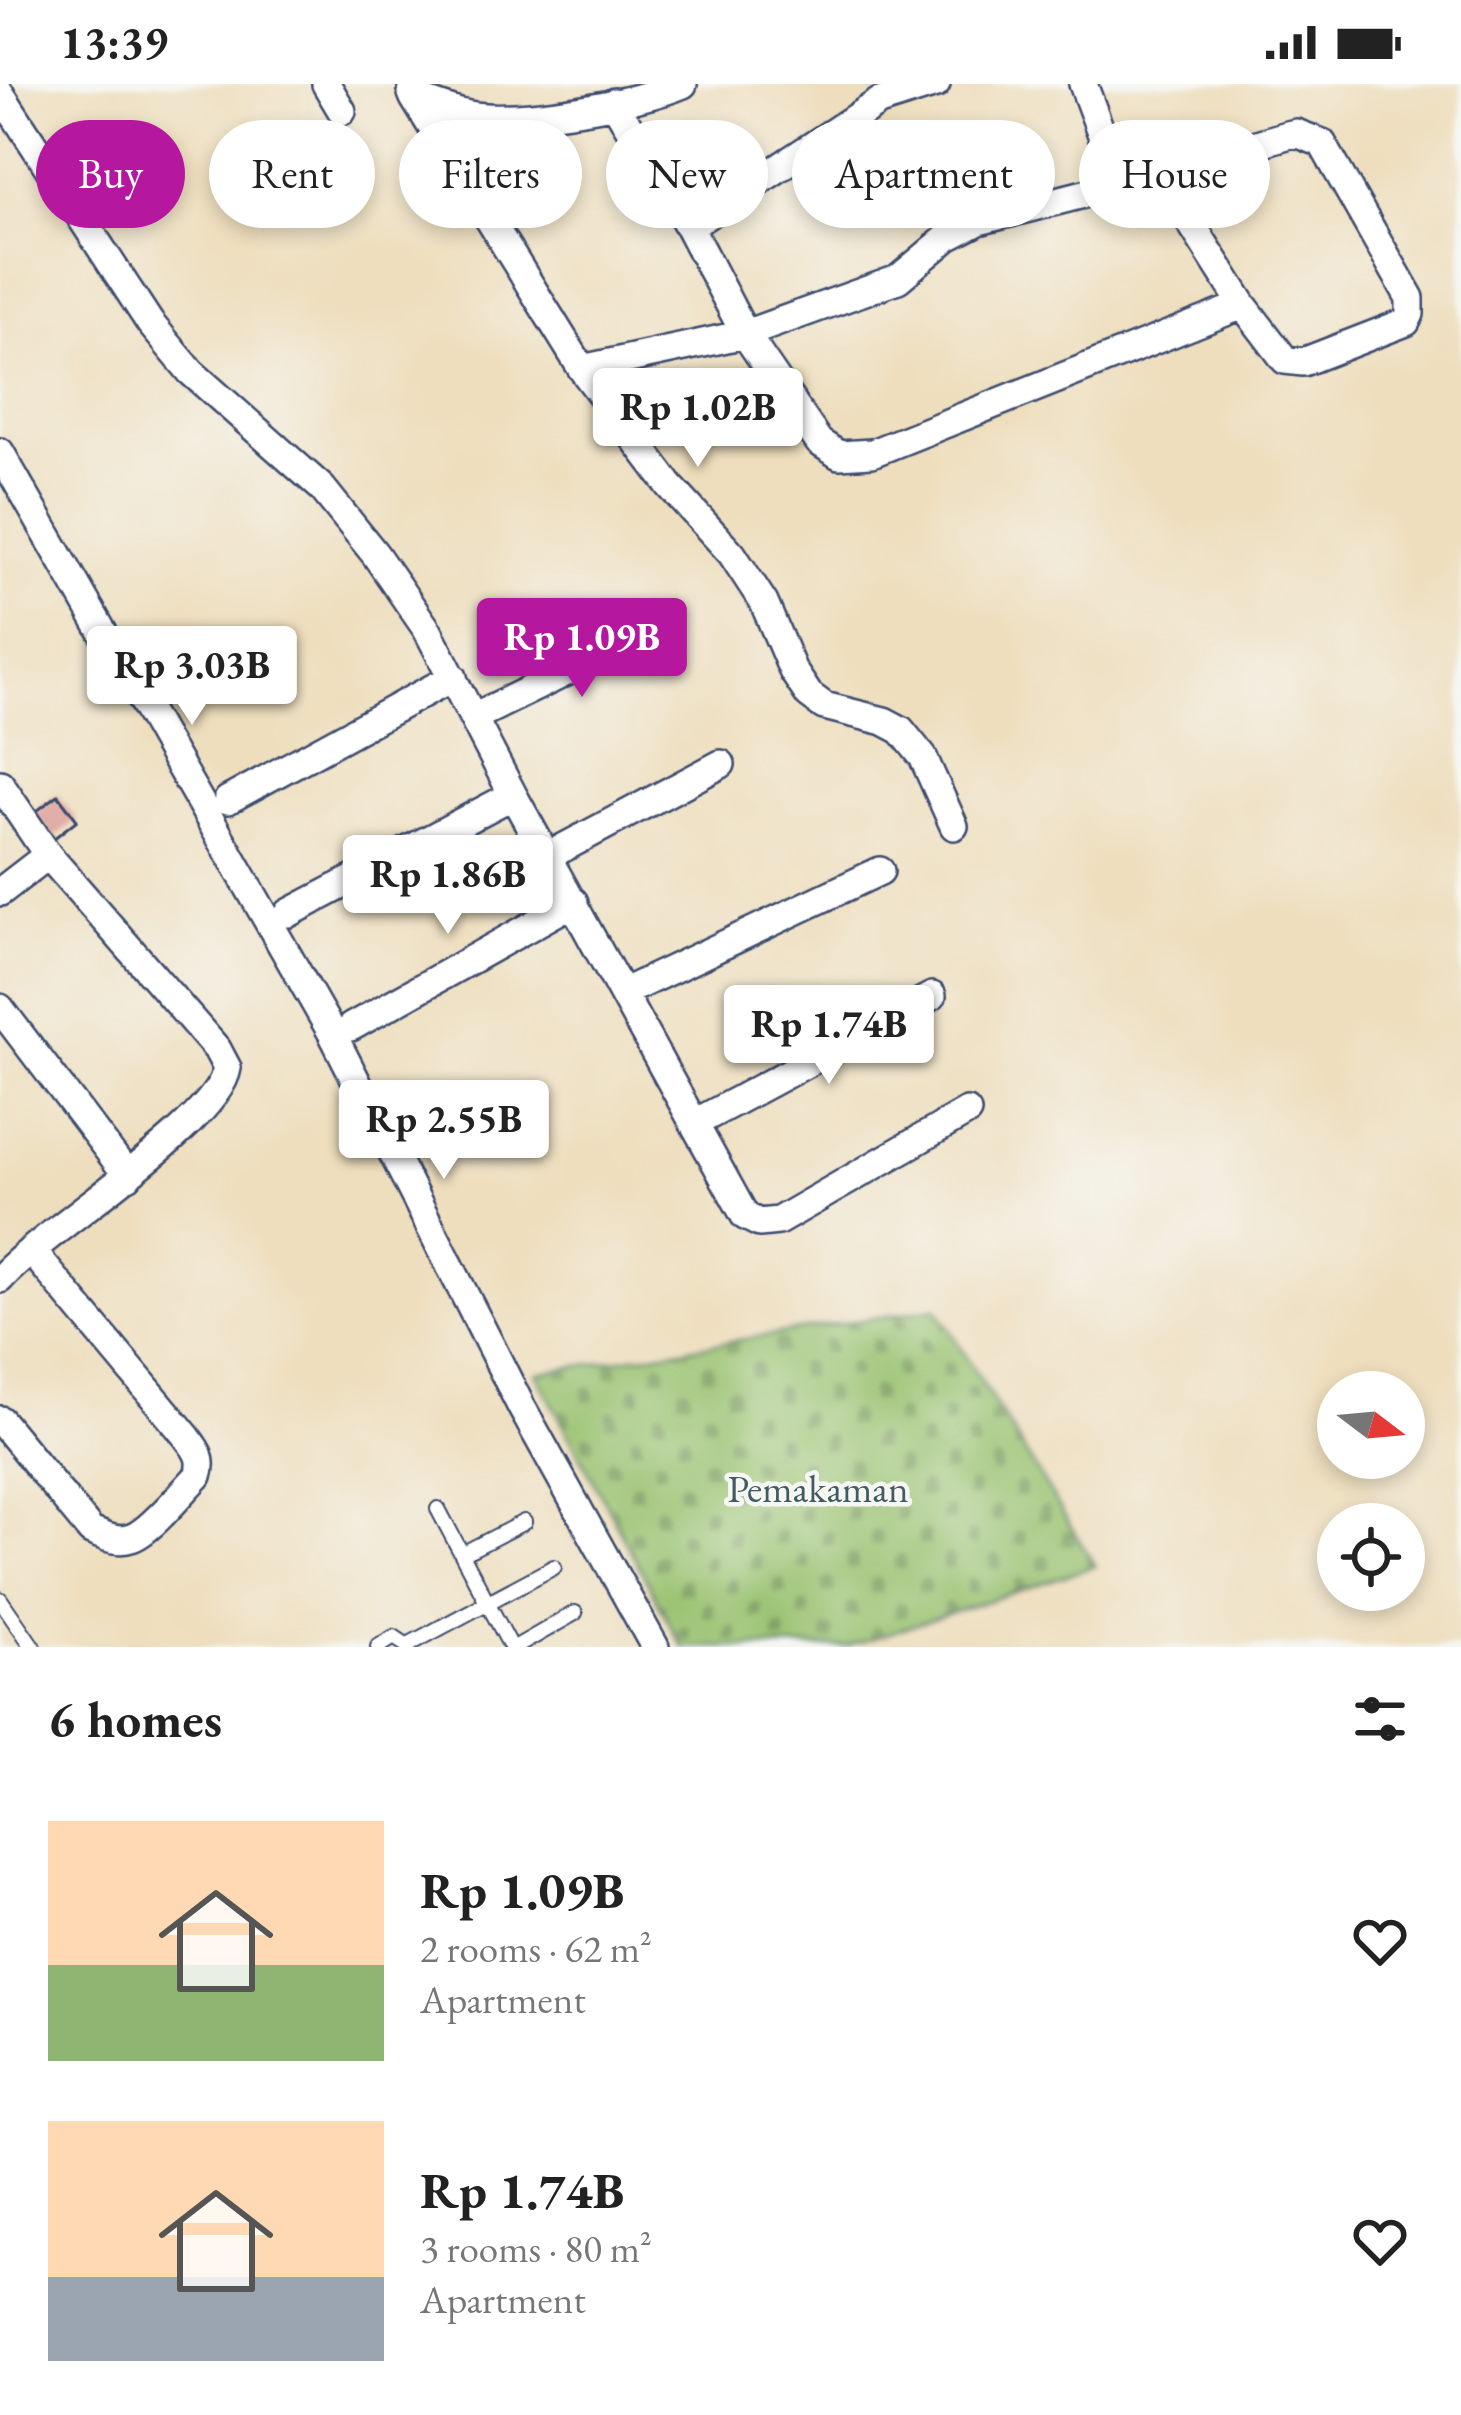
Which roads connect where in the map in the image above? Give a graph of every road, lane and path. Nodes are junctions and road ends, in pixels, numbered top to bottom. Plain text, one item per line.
1 (326, 84) edge
2 (683, 84) edge
3 (935, 84) edge
4 (1083, 84) edge
5 (411, 91) edge
6 (0, 92) edge
7 (873, 93) edge
8 (614, 102) junction
9 (342, 111) dead end
10 (625, 120) edge
11 (1096, 120) edge
12 (1270, 141) edge
13 (768, 169) edge
14 (1079, 195) edge
15 (690, 228) edge
16 (1194, 228) edge
17 (1243, 305) junction
18 (745, 334) junction
19 (582, 369) junction
20 (0, 452) edge
21 (662, 626) dead end
22 (454, 677) junction
23 (474, 717) junction
24 (721, 764) dead end
25 (0, 784) edge
26 (513, 795) junction
27 (228, 800) dead end
28 (954, 826) dead end
29 (48, 855) junction
30 (548, 856) junction
31 (880, 871) dead end
32 (0, 892) edge
33 (574, 902) junction
34 (290, 913) dead end
35 (624, 992) junction
36 (932, 996) dead end
37 (0, 1008) edge
38 (351, 1027) dead end
39 (967, 1112) dead end
40 (695, 1123) junction
41 (128, 1176) junction
42 (10, 1263) edge
43 (0, 1420) edge
44 (438, 1509) dead end
45 (524, 1522) dead end
46 (462, 1554) junction
47 (554, 1567) dead end
48 (0, 1599) edge
49 (487, 1600) junction
50 (575, 1613) dead end
51 (408, 1646) edge
52 (33, 1647) edge
53 (378, 1647) edge
54 (514, 1647) edge
55 (655, 1647) edge

1 - 9 street
2 - 8 street
3 - 7 street
4 - 11 street
5 - 8 street
5 - 19 street
6 - 22 street
7 - 13 street
8 - 10 street
12 - 17 street
14 - 18 street
15 - 18 street
16 - 17 street
17 - 18 street
18 - 19 street
19 - 28 street
20 - 55 street
21 - 23 street
22 - 23 street
22 - 27 street
23 - 26 street
24 - 30 street
25 - 29 street
26 - 30 street
26 - 34 street
29 - 32 street
29 - 41 street
30 - 33 street
31 - 35 street
33 - 35 street
33 - 38 street
35 - 40 street
36 - 40 street
37 - 41 street
39 - 40 street
41 - 42 street
42 - 43 street
44 - 46 lane
45 - 46 lane
46 - 49 lane
47 - 49 lane
48 - 52 lane
49 - 51 lane
49 - 54 lane
50 - 54 lane
51 - 53 lane

